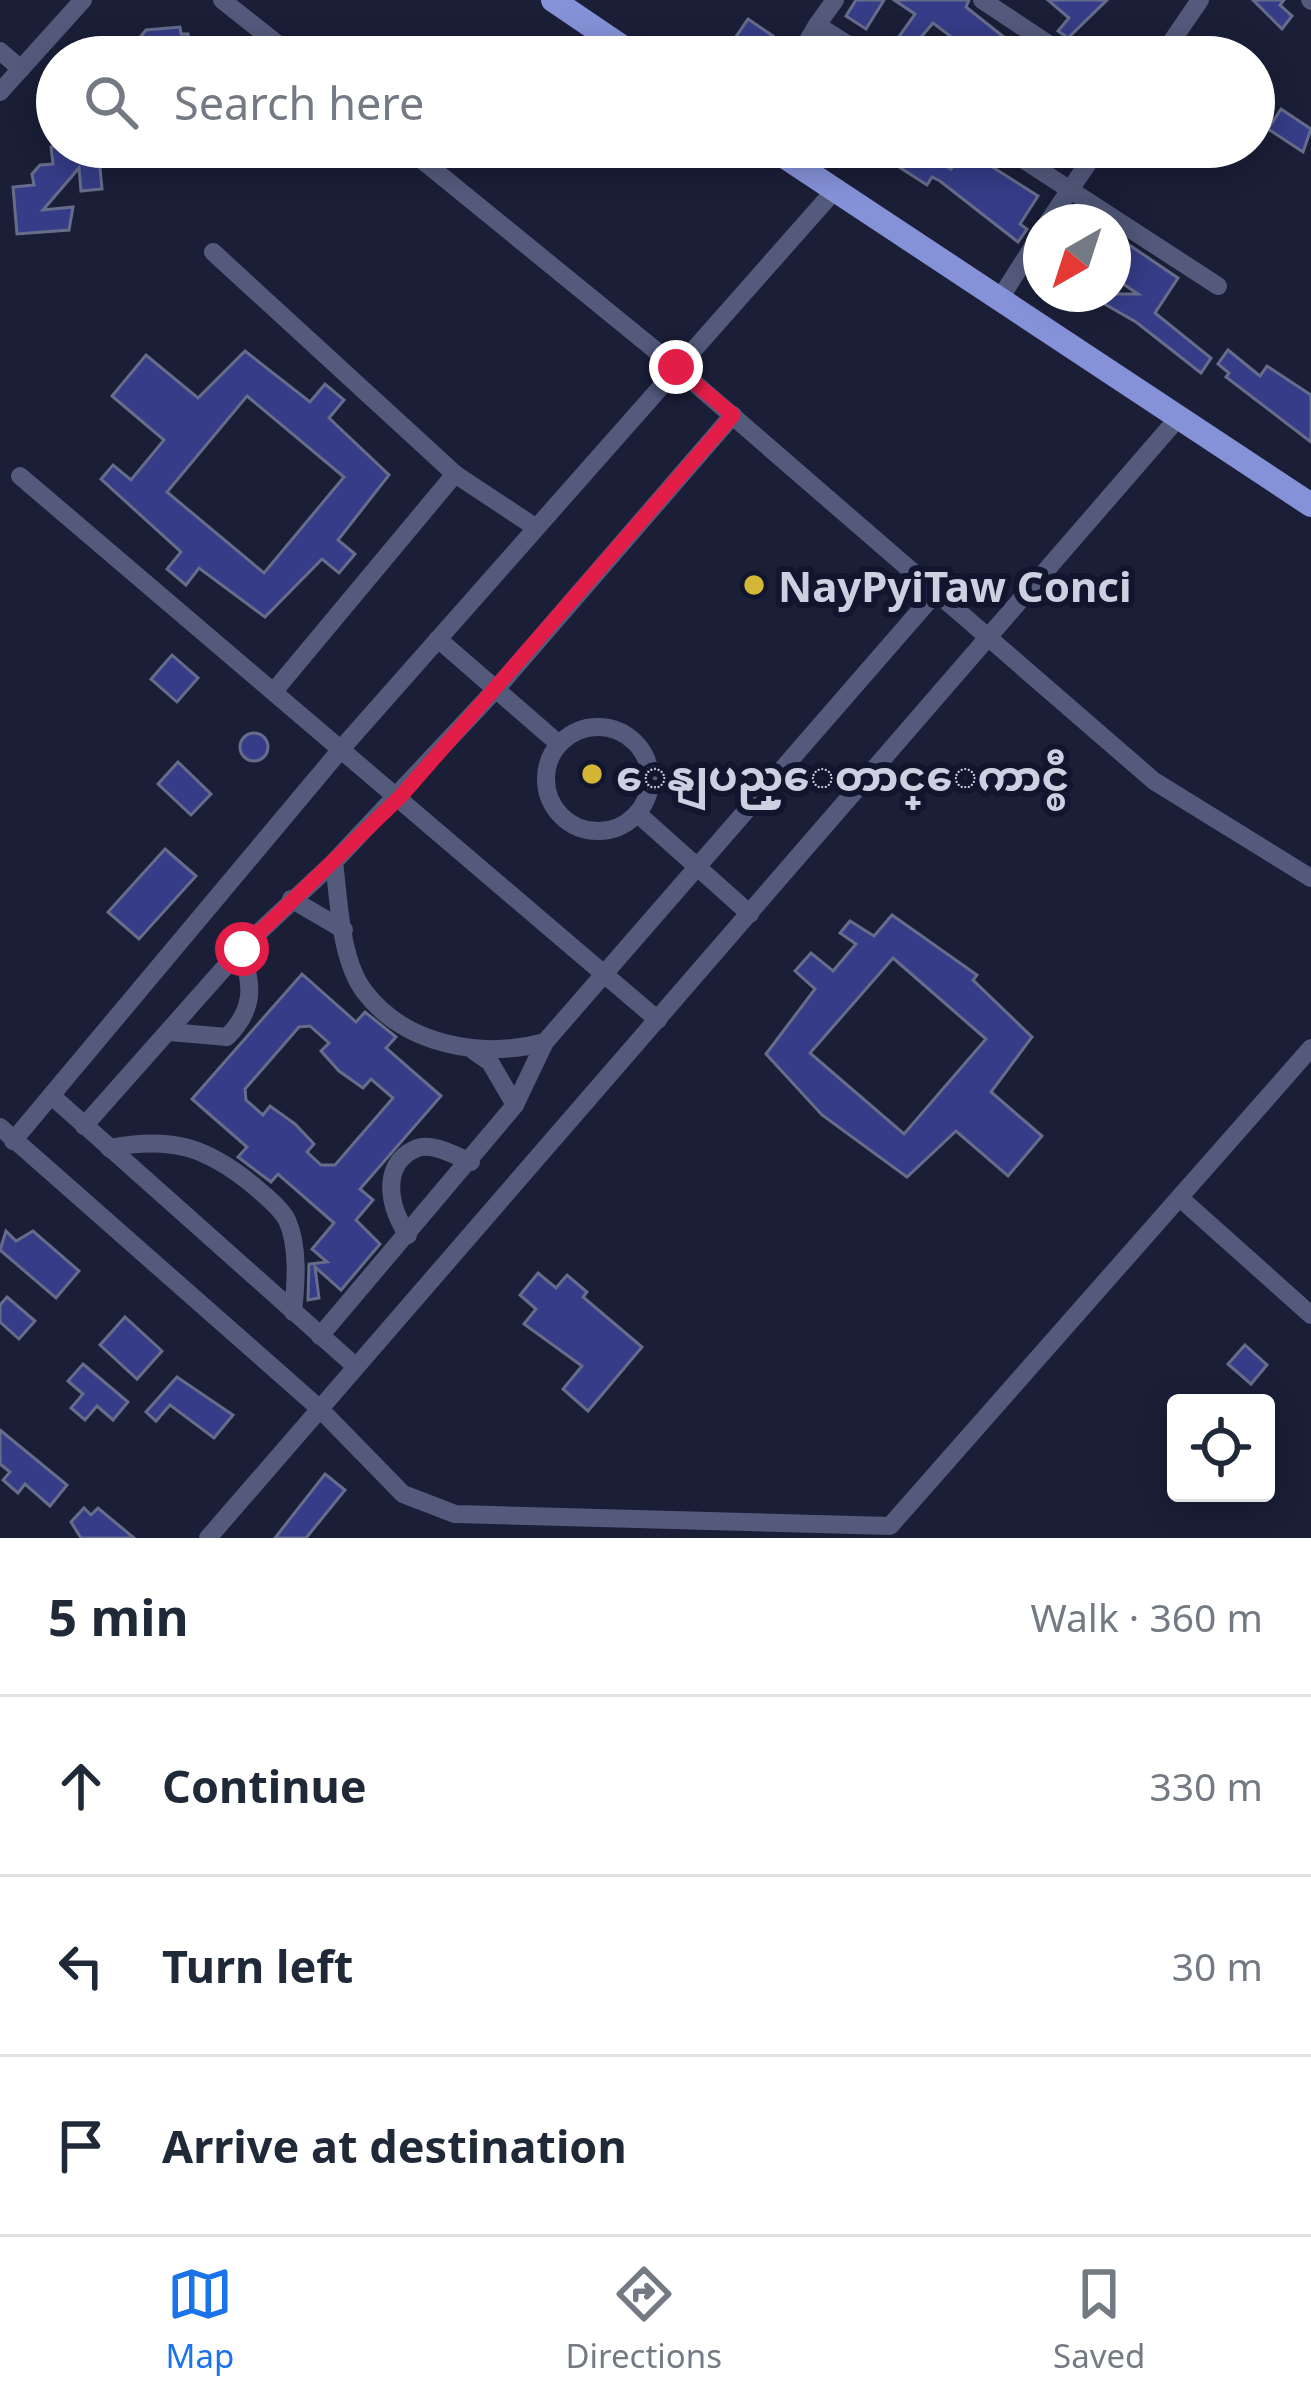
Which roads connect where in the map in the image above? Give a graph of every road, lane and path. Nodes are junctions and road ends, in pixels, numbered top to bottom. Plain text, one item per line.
1 (83, 0) edge
2 (222, 0) edge
3 (553, 0) edge
4 (836, 0) edge
5 (982, 0) edge
6 (1192, 3) edge
7 (818, 25) junction
8 (51, 36) edge
9 (267, 36) edge
10 (606, 36) edge
11 (811, 36) edge
12 (835, 36) edge
13 (1036, 36) edge
14 (1173, 36) edge
15 (0, 51) edge
16 (36, 52) edge
17 (21, 69) junction
18 (0, 92) edge
19 (432, 168) edge
20 (801, 168) edge
21 (1035, 168) edge
22 (1084, 168) edge
23 (1068, 190) junction
24 (834, 191) junction
25 (1059, 204) edge
26 (213, 252) dead end
27 (1023, 262) edge
28 (1218, 286) dead end
29 (999, 300) junction
30 (676, 367) junction
31 (733, 415) junction
32 (1178, 418) junction
33 (454, 474) junction
34 (20, 476) dead end
35 (1311, 505) edge
36 (535, 527) junction
37 (938, 590) junction
38 (992, 634) junction
39 (438, 639) junction
40 (497, 688) junction
41 (275, 690) junction
42 (559, 744) junction
43 (342, 748) junction
44 (401, 796) junction
45 (638, 814) junction
46 (334, 862) junction
47 (697, 866) junction
48 (1311, 878) edge
49 (291, 899) junction
50 (750, 914) junction
51 (344, 930) junction
52 (242, 949) junction
53 (602, 974) junction
54 (658, 1020) junction
55 (170, 1032) junction
56 (544, 1042) junction
57 (1311, 1048) edge
58 (475, 1051) junction
59 (52, 1097) junction
60 (515, 1105) junction
61 (83, 1126) junction
62 (7, 1142) edge
63 (109, 1148) junction
64 (471, 1162) junction
65 (1180, 1198) junction
66 (408, 1235) junction
67 (293, 1312) junction
68 (1311, 1315) edge
69 (320, 1336) junction
70 (354, 1365) junction
71 (320, 1409) junction
72 (208, 1538) edge

1 - 8 street
2 - 9 street
3 - 10 main road
4 - 7 street
5 - 13 street
6 - 14 street
7 - 11 street
7 - 12 street
15 - 17 street
16 - 17 street
17 - 18 street
19 - 30 street
20 - 24 main road
21 - 23 street
22 - 23 street
23 - 25 street
23 - 28 street
24 - 29 main road
24 - 30 street
26 - 33 street
27 - 29 street
29 - 32 main road
30 - 31 street
30 - 36 street
31 - 37 street
31 - 40 street
32 - 35 main road
32 - 38 street
33 - 36 street
33 - 41 street
34 - 41 street
36 - 39 street
37 - 38 street
37 - 47 street
38 - 48 street
38 - 50 street
39 - 40 street
39 - 43 street
40 - 42 street
40 - 44 street
41 - 43 street
42 - 45 street
42 - 45 street
43 - 44 street
43 - 59 street
44 - 46 street
44 - 53 street
45 - 47 street
46 - 49 street
46 - 51 street
47 - 50 street
47 - 53 street
49 - 51 street
49 - 52 street
50 - 54 street
51 - 58 street
52 - 55 street
52 - 55 street
53 - 54 street
53 - 56 street
54 - 70 street
55 - 61 street
56 - 58 street
56 - 60 street
57 - 65 street
58 - 60 street
59 - 61 street
59 - 62 street
60 - 64 street
61 - 63 street
62 - 71 street
63 - 67 street
63 - 67 street
64 - 66 street
64 - 66 street
65 - 68 street
65 - 71 street
66 - 69 street
67 - 69 street
69 - 70 street
70 - 71 street
71 - 72 street

